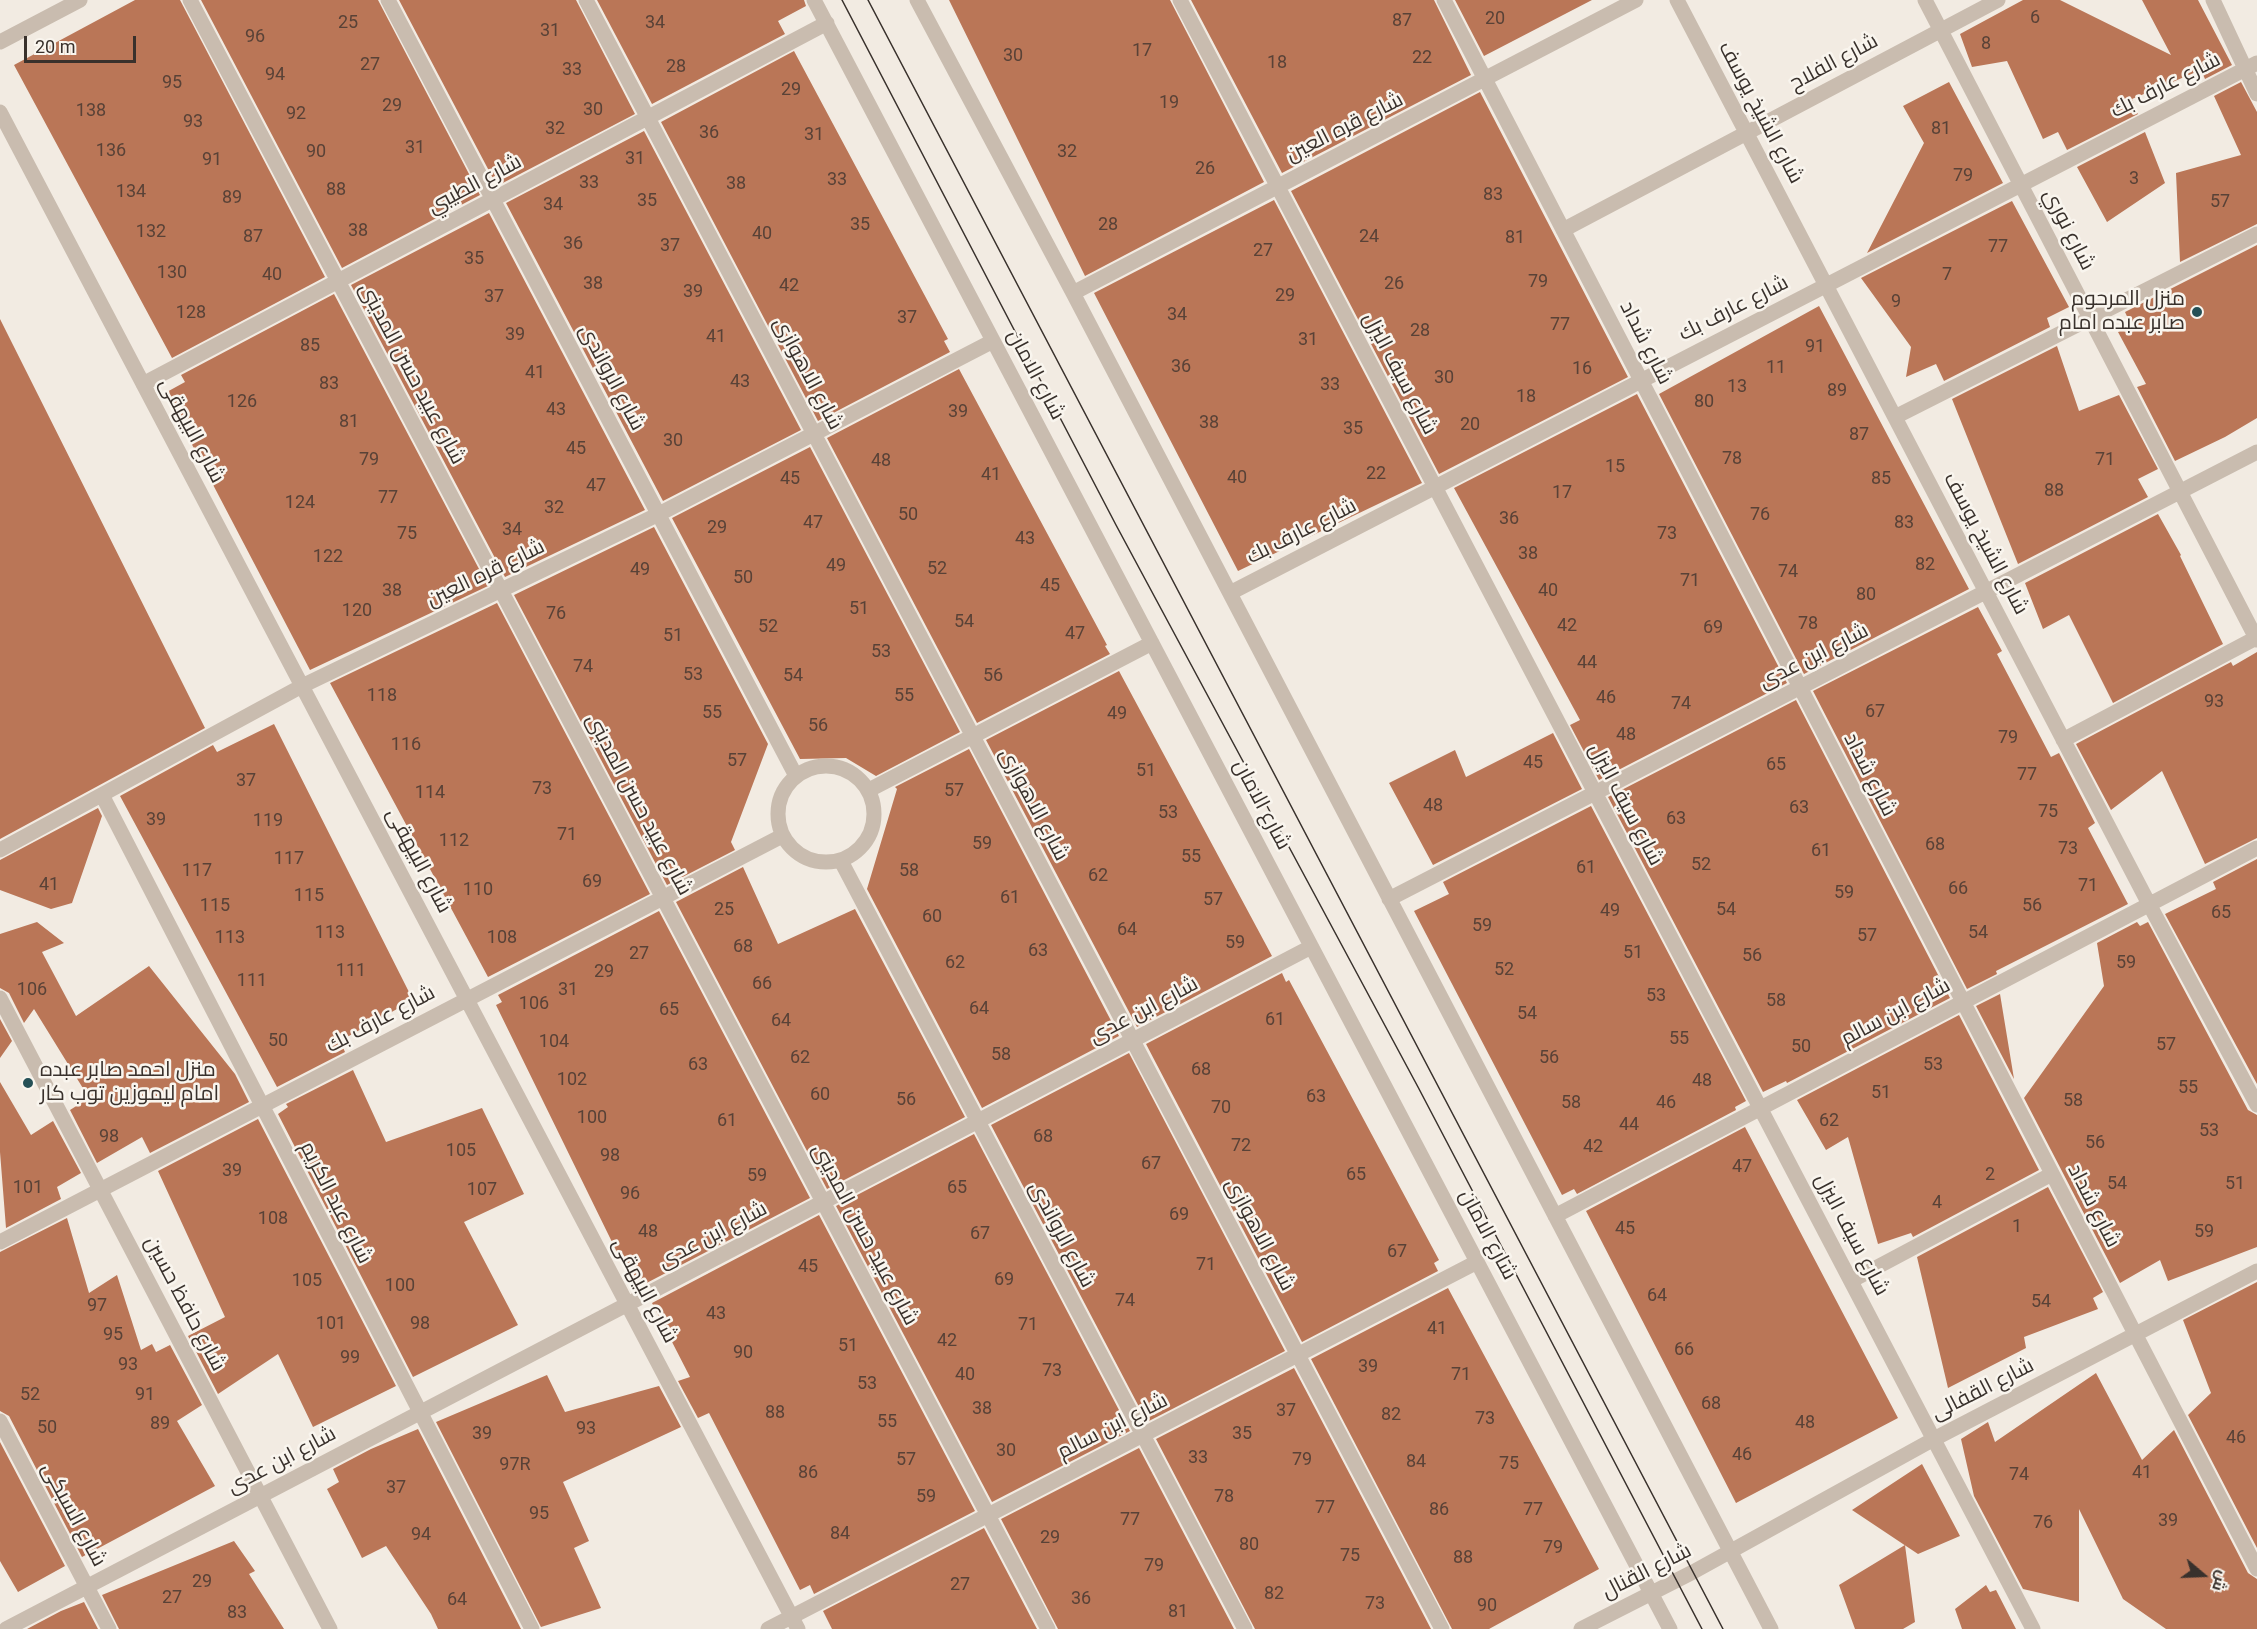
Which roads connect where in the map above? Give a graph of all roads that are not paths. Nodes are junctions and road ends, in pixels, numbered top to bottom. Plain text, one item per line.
1 (80, 0) edge
2 (190, 0) edge
3 (388, 0) edge
4 (586, 0) edge
5 (814, 0) edge
6 (917, 0) edge
7 (1180, 0) edge
8 (1444, 0) edge
9 (1636, 0) edge
10 (1677, 0) edge
11 (1925, 0) edge
12 (1998, 0) edge
13 (2213, 0) edge
14 (826, 23) junction
15 (1941, 30) junction
16 (0, 42) edge
17 (2251, 66) edge
18 (1485, 79) junction
19 (2257, 94) edge
20 (0, 112) edge
21 (647, 117) junction
22 (1747, 133) junction
23 (2021, 185) junction
24 (1277, 187) junction
25 (493, 199) junction
26 (1563, 230) junction
27 (2257, 234) edge
28 (337, 281) junction
29 (1826, 285) junction
30 (1073, 293) junction
31 (2090, 318) junction
32 (993, 341) junction
33 (1641, 381) junction
34 (143, 384) junction
35 (1895, 417) junction
36 (814, 434) junction
37 (2257, 452) edge
38 (1435, 487) junction
39 (2180, 492) junction
40 (659, 514) junction
41 (502, 590) junction
42 (1986, 592) junction
43 (1230, 593) junction
44 (2257, 639) edge
45 (1152, 643) junction
46 (302, 686) junction
47 (1800, 687) junction
48 (973, 737) junction
49 (2063, 740) junction
50 (796, 776) junction
51 (869, 790) junction
52 (1595, 793) junction
53 (102, 795) junction
54 (782, 836) junction
55 (2257, 848) edge
56 (0, 850) edge
57 (841, 861) junction
58 (663, 898) junction
59 (1389, 899) junction
60 (2149, 904) junction
61 (1311, 947) junction
62 (0, 998) edge
63 (467, 999) junction
64 (1963, 1002) junction
65 (1132, 1040) junction
66 (2257, 1105) edge
67 (262, 1106) junction
68 (1761, 1108) junction
69 (978, 1121) junction
70 (2052, 1174) junction
71 (101, 1190) junction
72 (823, 1202) junction
73 (1555, 1216) junction
74 (0, 1242) edge
75 (1477, 1262) junction
76 (2257, 1271) edge
77 (1851, 1281) junction
78 (627, 1304) junction
79 (2135, 1335) junction
80 (1298, 1355) junction
81 (420, 1413) junction
82 (0, 1421) edge
83 (1143, 1435) junction
84 (1934, 1439) junction
85 (261, 1496) junction
86 (988, 1515) junction
87 (1731, 1551) junction
88 (2257, 1569) edge
89 (87, 1587) junction
90 (1651, 1593) junction
91 (795, 1623) edge
92 (6, 1629) edge
93 (109, 1629) edge
94 (330, 1629) edge
95 (532, 1629) edge
96 (768, 1629) edge
97 (1048, 1629) edge
98 (1245, 1629) edge
99 (1442, 1629) edge
100 (1581, 1629) edge
101 (1670, 1629) edge
102 (1771, 1629) edge
103 (2033, 1629) edge

1 - 16 street
2 - 28 street, شارع عبيد حسن المدينى
3 - 25 street, شارع الرواندى
4 - 21 street, شارع الاهوازى
5 - 14 street, شارع الامان
6 - 30 street
7 - 24 street, شارع سيف اليزل
8 - 18 street, شارع شداد
9 - 18 street, شارع قره العين
10 - 22 street, شارع الشيخ يوسف
11 - 15 street, شارع نوري
12 - 15 street, شارع الفلاح
13 - 17 street
14 - 21 street, شارع الطيبي
14 - 32 street, شارع الامان
15 - 22 street, شارع الفلاح
15 - 23 street, شارع نوري
17 - 19 street
17 - 23 street, شارع عارف بك
18 - 24 street, شارع قره العين
18 - 26 street, شارع شداد
20 - 34 street, شارع البيهقى
21 - 25 street, شارع الطيبي
21 - 36 street, شارع الاهوازى
22 - 26 street, شارع الفلاح
22 - 29 street, شارع الشيخ يوسف
23 - 29 street, شارع عارف بك
23 - 31 street, شارع نوري
24 - 30 street, شارع قره العين
24 - 38 street, شارع سيف اليزل
25 - 28 street, شارع الطيبي
25 - 40 street, شارع الرواندى
26 - 33 street, شارع شداد
27 - 31 street
28 - 34 street, شارع الطيبي
28 - 41 street, شارع عبيد حسن المدينى
29 - 33 street, شارع عارف بك
29 - 35 street, شارع الشيخ يوسف
30 - 43 street
31 - 35 street
31 - 39 street, شارع نوري
32 - 36 street, شارع قره العين
32 - 45 street, شارع الامان
33 - 38 street, شارع عارف بك
33 - 47 street, شارع شداد
34 - 46 street, شارع البيهقى
35 - 42 street, شارع الشيخ يوسف
36 - 40 street, شارع قره العين
36 - 48 street, شارع الاهوازى
37 - 39 street, شارع ابن عدى
38 - 43 street, شارع عارف بك
38 - 52 street, شارع سيف اليزل
39 - 42 street, شارع ابن عدى
39 - 44 street, شارع نوري
40 - 41 street, شارع قره العين
40 - 50 street, شارع الرواندى
41 - 46 street, شارع قره العين
41 - 58 street, شارع عبيد حسن المدينى
42 - 47 street, شارع ابن عدى
42 - 49 street, شارع الشيخ يوسف
43 - 59 street
44 - 49 street
45 - 48 street
45 - 61 street, شارع الامان
46 - 53 street, شارع قره العين
46 - 63 street, شارع البيهقى
47 - 52 street, شارع ابن عدى
47 - 64 street, شارع شداد
48 - 51 street
48 - 65 street, شارع الاهوازى
49 - 60 street, شارع الشيخ يوسف
50 - 51 street
50 - 54 street
51 - 57 street
52 - 59 street, شارع ابن عدى
52 - 68 street, شارع سيف اليزل
53 - 56 street, شارع قره العين
53 - 67 street, شارع عبد الكريم
54 - 57 street
54 - 58 street, شارع عارف بك
55 - 60 street, شارع ابن سالم
57 - 69 street, شارع الرواندى
58 - 63 street, شارع عارف بك
58 - 72 street, شارع عبيد حسن المدينى
59 - 73 street
60 - 64 street, شارع ابن سالم
60 - 66 street, شارع الشيخ يوسف
61 - 65 street, شارع ابن عدى
61 - 75 street, شارع الامان
62 - 71 street, شارع حافظ حسين
63 - 67 street, شارع عارف بك
63 - 78 street, شارع البيهقى
64 - 68 street, شارع ابن سالم
64 - 70 street, شارع شداد
65 - 69 street, شارع ابن عدى
65 - 80 street, شارع الاهوازى
67 - 71 street, شارع عارف بك
67 - 81 street, شارع عبد الكريم
68 - 73 street, شارع ابن سالم
68 - 77 street, شارع سيف اليزل
69 - 72 street, شارع ابن عدى
69 - 83 street, شارع الرواندى
70 - 77 street
70 - 79 street, شارع شداد
71 - 74 street, شارع عارف بك
71 - 85 street, شارع حافظ حسين
72 - 78 street, شارع ابن عدى
72 - 86 street, شارع عبيد حسن المدينى
73 - 87 street
75 - 80 street, شارع ابن سالم
75 - 90 street, شارع الامان
76 - 79 street, شارع القفالى
77 - 84 street, شارع سيف اليزل
78 - 81 street, شارع ابن عدى
78 - 91 street, شارع البيهقى
79 - 84 street, شارع القفالى
79 - 88 street, شارع شداد
80 - 83 street, شارع ابن سالم
80 - 99 street, شارع الاهوازى
81 - 85 street, شارع ابن عدى
81 - 95 street, شارع عبد الكريم
82 - 89 street, شارع السبكى
83 - 86 street, شارع ابن سالم
83 - 98 street, شارع الرواندى
84 - 87 street, شارع القفالى
84 - 103 street, شارع سيف اليزل
85 - 89 street, شارع ابن عدى
85 - 94 street, شارع حافظ حسين
86 - 91 street, شارع ابن سالم
86 - 97 street, شارع عبيد حسن المدينى
87 - 90 street, شارع القنال
87 - 102 street
89 - 92 street, شارع ابن عدى
89 - 93 street, شارع السبكى
90 - 100 street, شارع القنال
90 - 101 street, شارع الامان
91 - 96 street, شارع ابن سالم

